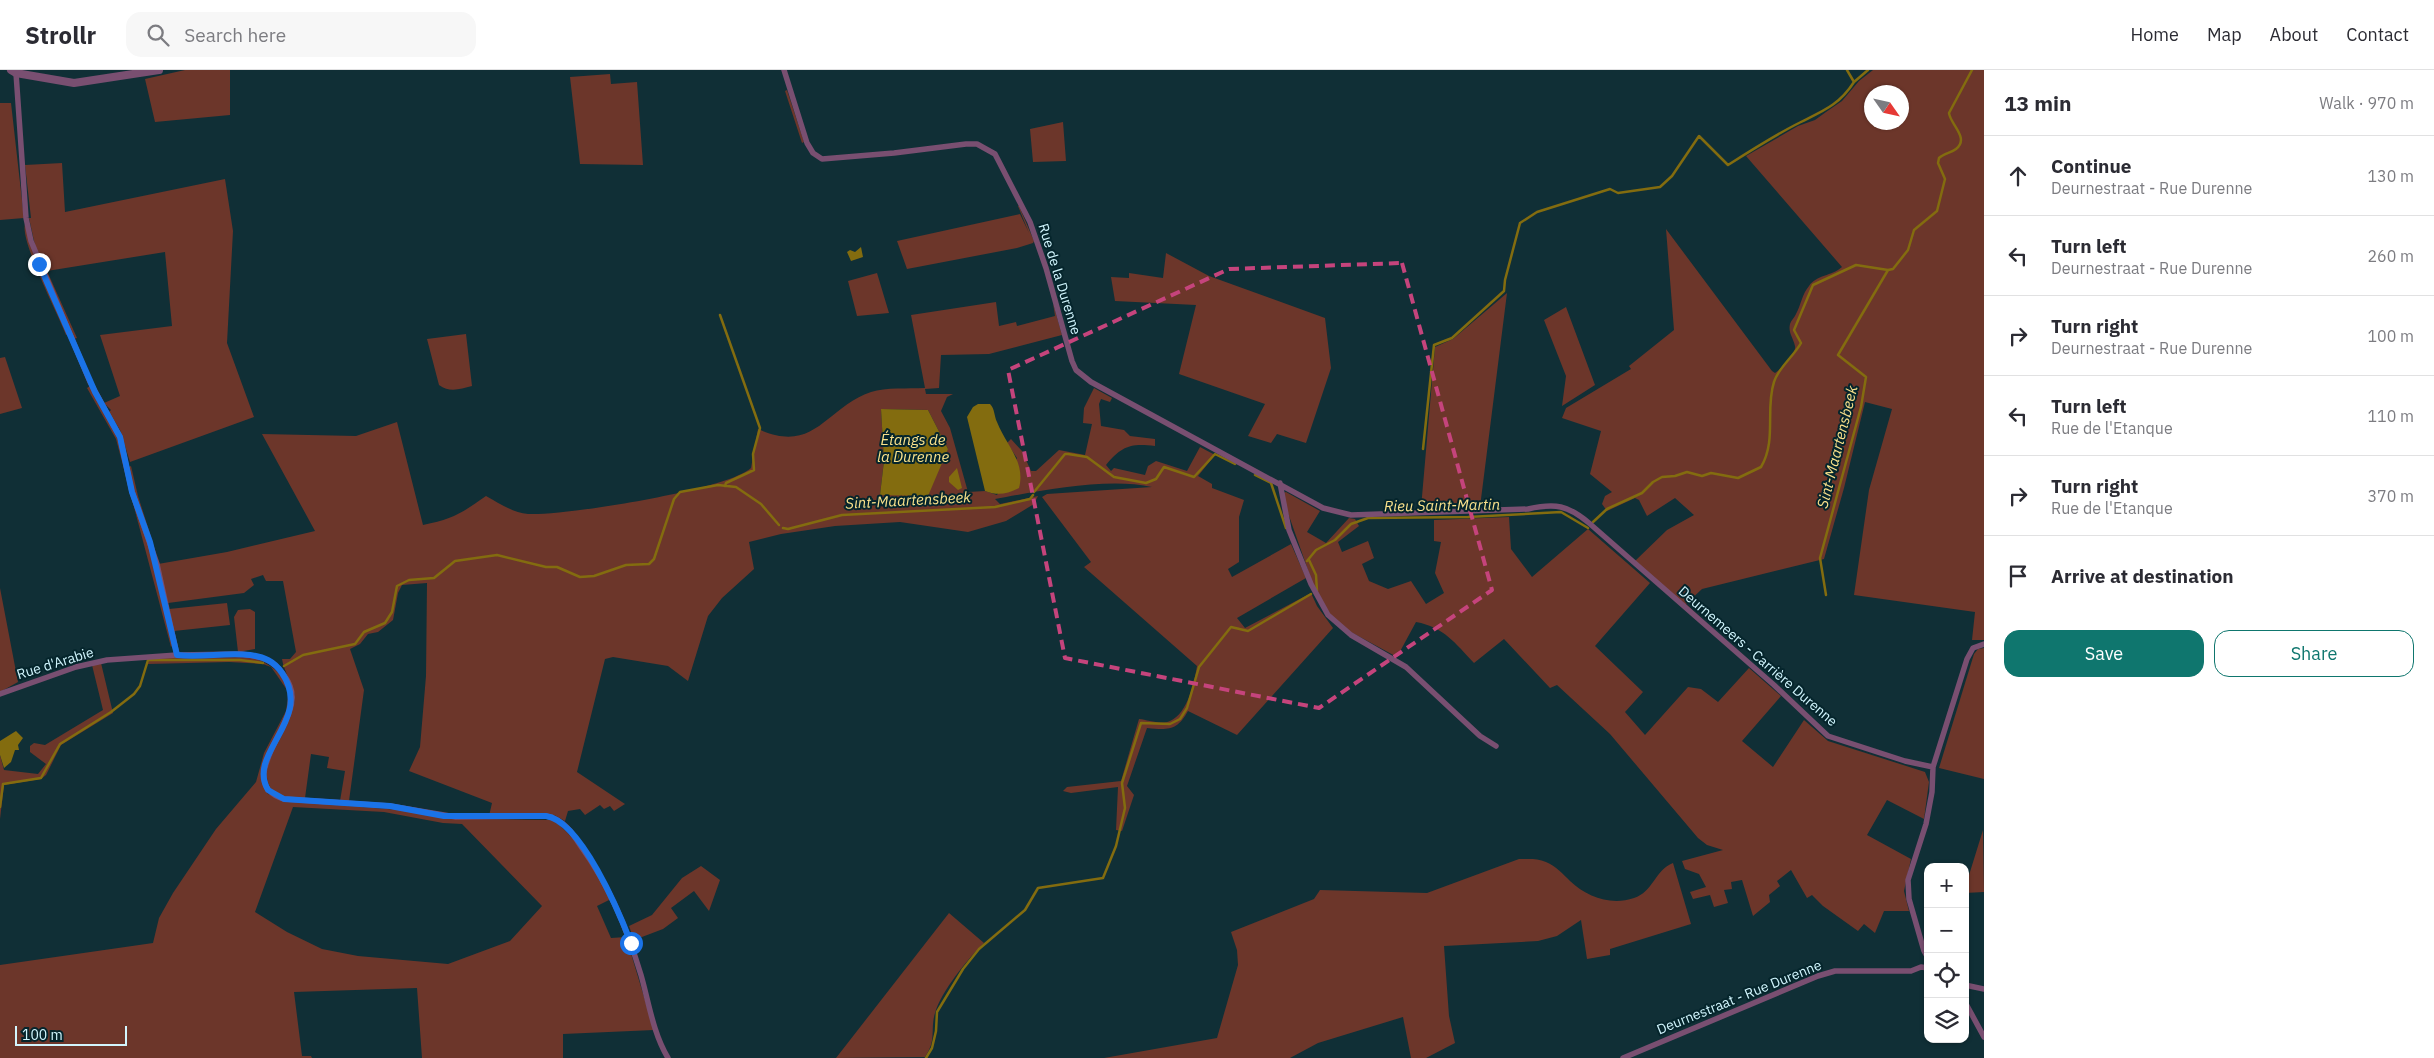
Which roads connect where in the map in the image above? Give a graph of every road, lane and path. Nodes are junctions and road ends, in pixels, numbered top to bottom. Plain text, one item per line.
1 (159, 70) edge
2 (784, 70) edge
3 (14, 72) edge
4 (1280, 483) junction
5 (1589, 523) joint
6 (1984, 644) edge
7 (177, 655) junction
8 (0, 694) edge
9 (1496, 746) dead end
10 (1933, 767) junction
11 (1925, 953) edge
12 (1924, 967) edge
13 (1969, 986) edge
14 (1984, 989) edge
15 (1969, 1009) edge
16 (1984, 1037) edge
17 (668, 1058) edge
18 (1623, 1058) edge

1 - 3 street
2 - 4 street, Rue de la Durenne
3 - 7 street
4 - 5 street, Rue de la Durenne
4 - 9 street
5 - 10 street, Deurnemeers - Carrière Durenne
6 - 10 street
7 - 8 street, Rue d'Arabie
7 - 17 street, Rue d'Arabie
10 - 11 street
12 - 18 street, Deurnestraat - Rue Durenne
13 - 14 street
15 - 16 street

